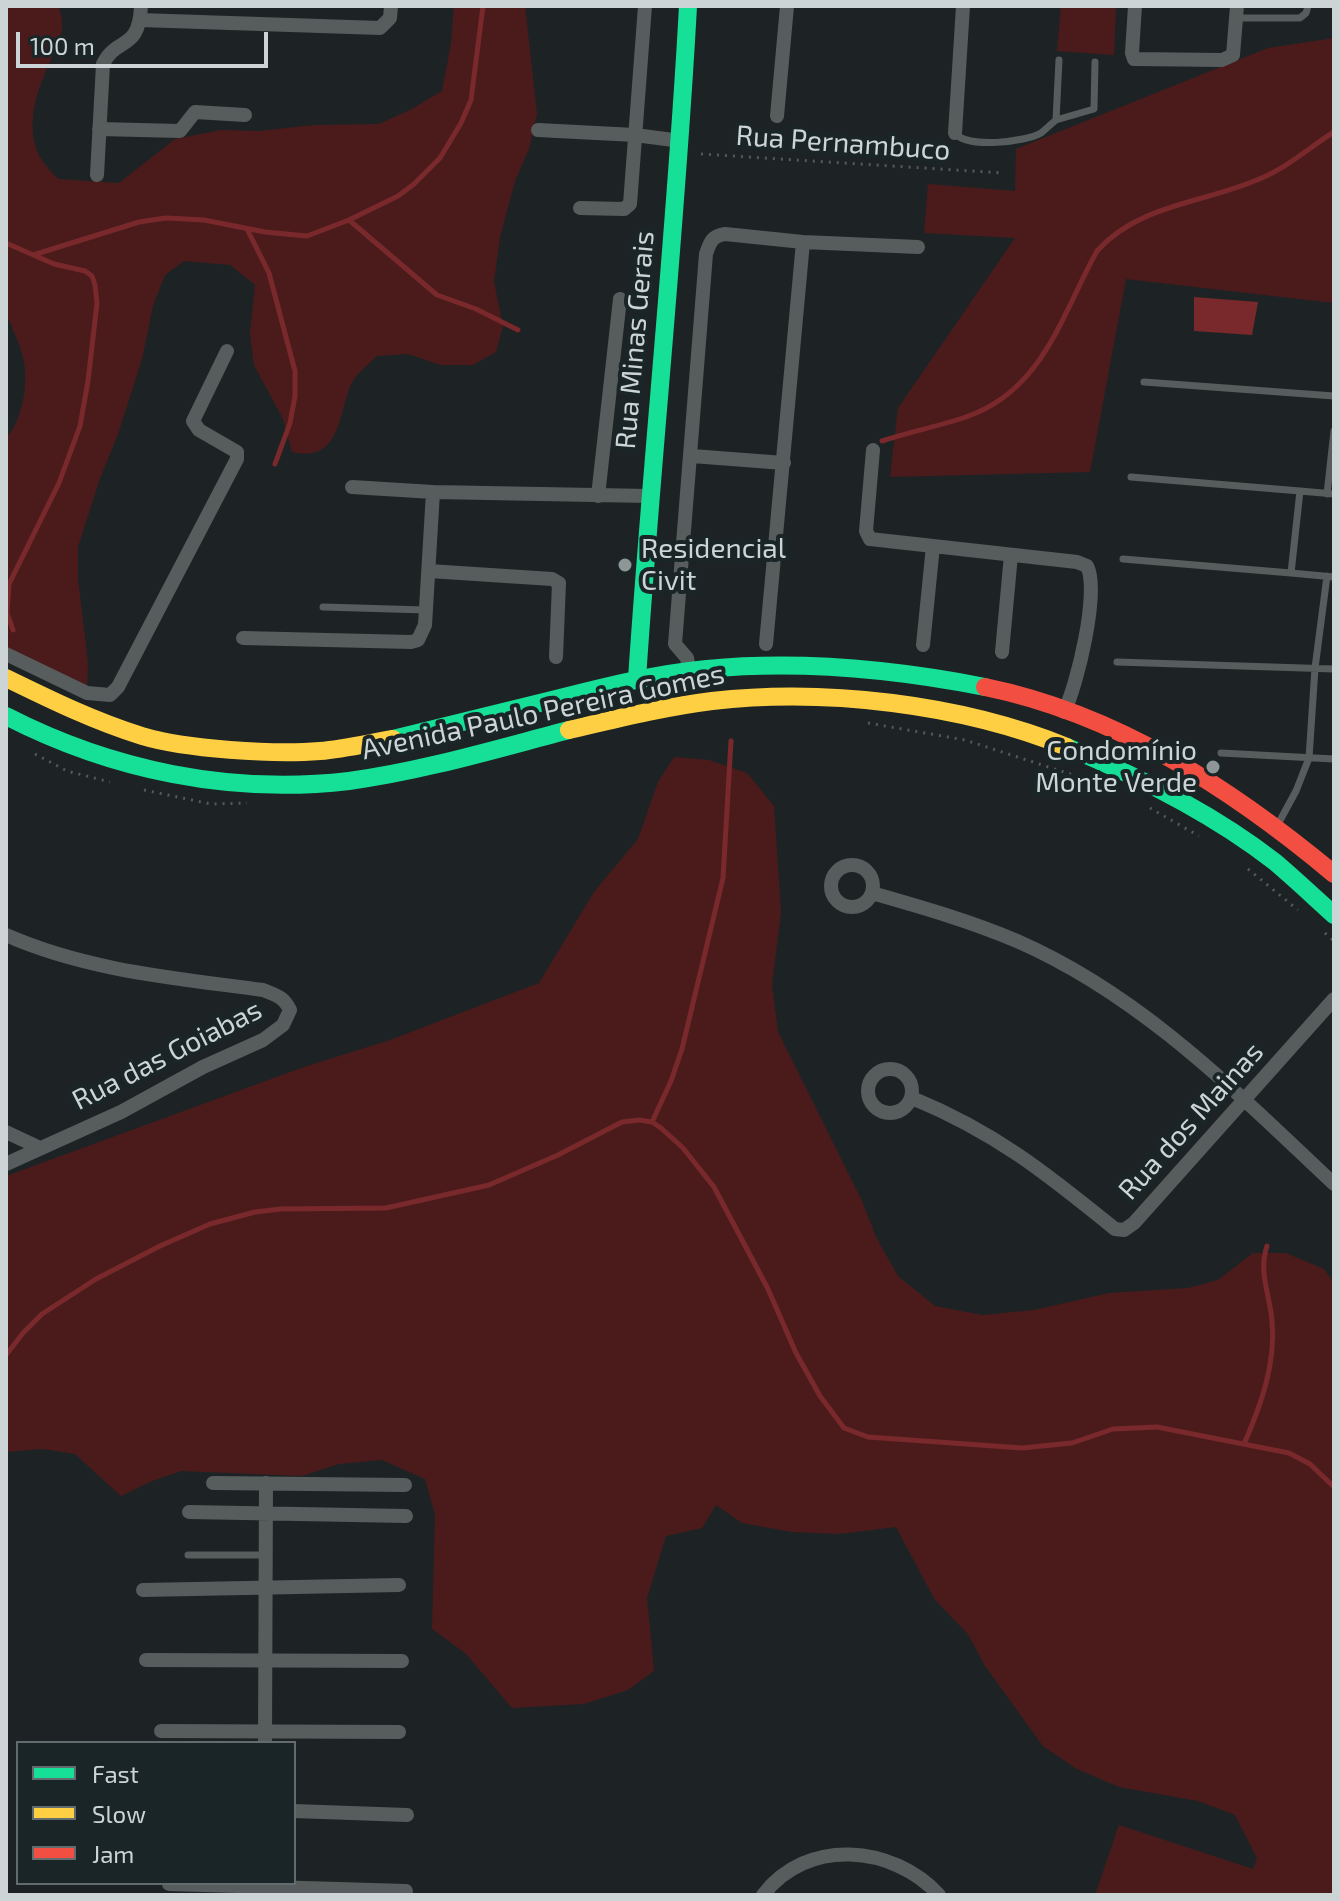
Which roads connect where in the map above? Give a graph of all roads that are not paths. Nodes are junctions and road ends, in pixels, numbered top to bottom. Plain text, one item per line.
1 (391, 6) edge
2 (645, 6) edge
3 (688, 6) edge
4 (787, 6) edge
5 (963, 6) edge
6 (1135, 6) edge
7 (1308, 6) edge
8 (1237, 12) edge
9 (140, 13) edge
10 (1059, 60) dead end
11 (1095, 62) dead end
12 (245, 115) dead end
13 (777, 116) dead end
14 (1056, 120) junction
15 (99, 129) junction
16 (538, 130) dead end
17 (955, 133) joint
18 (635, 135) junction
19 (680, 147) junction
20 (97, 175) dead end
21 (580, 208) dead end
22 (803, 242) junction
23 (918, 247) dead end
24 (620, 299) dead end
25 (227, 351) dead end
26 (1144, 382) dead end
27 (1334, 396) edge
28 (1334, 431) edge
29 (873, 450) dead end
30 (692, 456) junction
31 (784, 463) junction
32 (1131, 477) dead end
33 (352, 487) dead end
34 (1300, 491) junction
35 (433, 492) junction
36 (1330, 494) edge
37 (598, 496) junction
38 (649, 496) junction
39 (933, 546) junction
40 (1011, 555) junction
41 (1123, 559) dead end
42 (429, 571) junction
43 (1291, 573) junction
44 (1330, 576) edge
45 (323, 607) dead end
46 (426, 610) junction
47 (243, 638) dead end
48 (766, 644) dead end
49 (923, 645) dead end
50 (1002, 652) dead end
51 (6, 654) edge
52 (556, 657) dead end
53 (1117, 662) dead end
54 (1315, 668) junction
55 (1334, 669) edge
56 (689, 670) junction
57 (6, 678) edge
58 (637, 679) junction
59 (1064, 712) junction
60 (6, 716) edge
61 (1221, 753) dead end
62 (1309, 758) junction
63 (1334, 759) edge
64 (1277, 826) junction
65 (1334, 874) edge
66 (872, 893) dead end
67 (1334, 915) edge
68 (6, 935) edge
69 (1334, 999) edge
70 (912, 1098) dead end
71 (1245, 1100) junction
72 (6, 1132) edge
73 (38, 1147) junction
74 (6, 1164) edge
75 (1334, 1184) edge
76 (213, 1483) dead end
77 (266, 1483) junction
78 (405, 1485) dead end
79 (189, 1512) dead end
80 (265, 1512) junction
81 (406, 1516) dead end
82 (188, 1555) dead end
83 (265, 1555) junction
84 (399, 1585) dead end
85 (264, 1586) junction
86 (143, 1590) dead end
87 (146, 1660) dead end
88 (265, 1660) junction
89 (402, 1661) dead end
90 (161, 1731) dead end
91 (399, 1732) dead end
92 (265, 1738) edge
93 (296, 1811) edge
94 (407, 1815) dead end
95 (194, 1885) edge
96 (267, 1888) edge
97 (406, 1891) dead end
98 (763, 1895) edge
99 (939, 1895) edge

1 - 9 street
2 - 18 street
3 - 19 main road, Rua Minas Gerais
4 - 13 street
5 - 17 street
6 - 8 street
7 - 8 lane
9 - 15 street
10 - 14 lane
11 - 14 lane
12 - 15 street
14 - 17 lane
15 - 20 street
16 - 18 street
18 - 19 street
18 - 21 street
19 - 38 main road, Rua Minas Gerais
22 - 23 street
22 - 30 street
22 - 31 street
24 - 37 street
25 - 51 street
26 - 27 lane
28 - 36 lane
29 - 39 street
30 - 31 street
30 - 56 street
31 - 48 street
32 - 34 lane
33 - 35 street
34 - 36 lane
34 - 43 lane
35 - 37 street
35 - 42 street
37 - 38 street
38 - 58 main road, Rua Minas Gerais
39 - 40 street
39 - 49 street
40 - 50 street
40 - 59 street
41 - 43 lane
42 - 46 street
42 - 52 street
43 - 44 lane
44 - 54 lane
45 - 46 lane
46 - 47 street
53 - 54 lane
54 - 55 lane
54 - 62 lane
56 - 58 main road, Avenida Paulo Pereira Gomes
56 - 59 main road, Avenida Paulo Pereira Gomes
57 - 58 main road, Avenida Paulo Pereira Gomes
59 - 64 main road, Avenida Paulo Pereira Gomes
60 - 67 main road, Avenida Paulo Pereira Gomes
61 - 62 lane
62 - 63 lane
62 - 64 lane
64 - 65 main road, Avenida Paulo Pereira Gomes
66 - 71 street
68 - 73 street, Rua das Goiabas
69 - 71 street, Rua dos Mainas
70 - 71 street, Rua dos Mainas
71 - 75 street
72 - 73 street
73 - 74 street, Rua das Goiabas
76 - 77 street
77 - 78 street
77 - 80 street
79 - 80 street
80 - 81 street
80 - 83 street
82 - 83 lane
83 - 85 street
84 - 85 street
85 - 86 street
85 - 88 street
87 - 88 street
88 - 89 street
88 - 92 street
90 - 92 street
91 - 92 street
93 - 94 street
95 - 96 street
96 - 97 street
98 - 99 street

